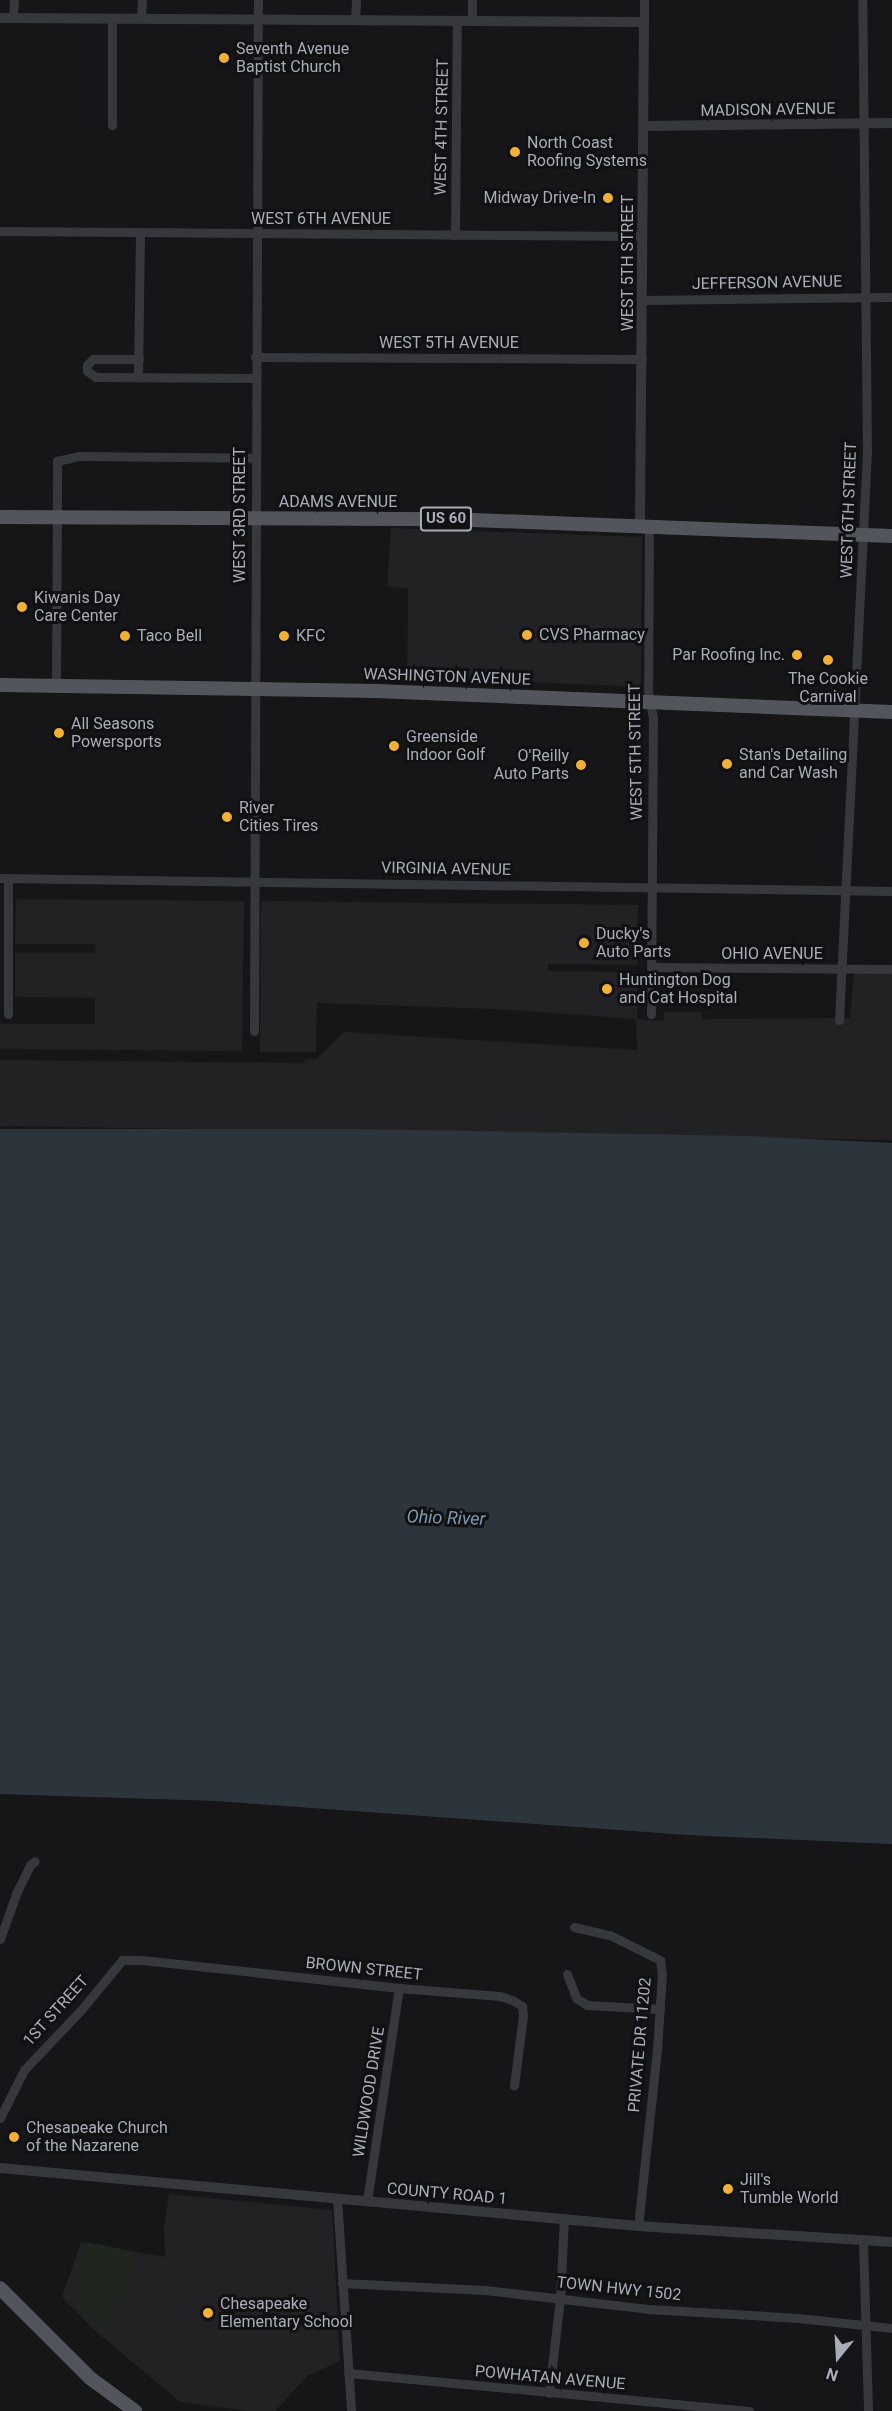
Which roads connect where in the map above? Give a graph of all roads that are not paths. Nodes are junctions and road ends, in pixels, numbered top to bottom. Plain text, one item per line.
1 (14, 0) edge
2 (141, 0) edge
3 (258, 0) edge
4 (356, 0) edge
5 (472, 0) edge
6 (644, 0) edge
7 (862, 0) edge
8 (0, 18) edge
9 (13, 18) junction
10 (112, 18) junction
11 (141, 18) junction
12 (258, 19) junction
13 (355, 20) junction
14 (457, 20) junction
15 (472, 20) junction
16 (644, 22) junction
17 (892, 123) edge
18 (864, 124) junction
19 (112, 125) dead end
20 (644, 126) junction
21 (0, 231) edge
22 (140, 232) junction
23 (256, 234) junction
24 (456, 235) junction
25 (642, 236) junction
26 (866, 297) junction
27 (892, 297) edge
28 (643, 300) junction
29 (255, 357) junction
30 (138, 358) junction
31 (642, 359) junction
32 (138, 377) junction
33 (256, 378) junction
34 (255, 458) junction
35 (0, 517) edge
36 (56, 517) junction
37 (255, 518) junction
38 (644, 525) junction
39 (864, 534) junction
40 (892, 536) edge
41 (0, 685) edge
42 (56, 686) junction
43 (255, 689) junction
44 (651, 701) junction
45 (856, 710) junction
46 (892, 712) edge
47 (4, 878) edge
48 (255, 881) junction
49 (652, 887) junction
50 (846, 890) junction
51 (892, 891) edge
52 (651, 967) junction
53 (841, 969) junction
54 (892, 969) edge
55 (8, 1014) dead end
56 (651, 1014) dead end
57 (838, 1020) dead end
58 (254, 1031) dead end
59 (35, 1861) dead end
60 (574, 1927) dead end
61 (0, 1939) edge
62 (122, 1960) joint
63 (567, 1974) dead end
64 (399, 1988) junction
65 (660, 2009) junction
66 (514, 2085) dead end
67 (0, 2118) edge
68 (0, 2168) edge
69 (337, 2198) junction
70 (367, 2201) junction
71 (564, 2220) junction
72 (638, 2226) junction
73 (863, 2241) junction
74 (892, 2242) edge
75 (342, 2283) junction
76 (0, 2288) edge
77 (560, 2298) junction
78 (867, 2325) junction
79 (892, 2328) edge
80 (348, 2373) junction
81 (549, 2393) junction
82 (135, 2411) edge
83 (351, 2411) edge
84 (749, 2411) edge
85 (868, 2411) edge

1 - 9 street
2 - 11 street
3 - 12 street, WEST 3RD STREET
4 - 13 street
5 - 15 street
6 - 16 street, WEST 5TH STREET
7 - 18 street, WEST 6TH STREET
8 - 9 street
9 - 10 street
10 - 11 street
10 - 19 street
11 - 12 street
12 - 13 street
12 - 23 street, WEST 3RD STREET
13 - 14 street
14 - 15 street
14 - 24 street, WEST 4TH STREET
15 - 16 street
16 - 20 street, WEST 5TH STREET
17 - 18 street, MADISON AVENUE
18 - 20 street, MADISON AVENUE
18 - 26 street, WEST 6TH STREET
20 - 25 street, WEST 5TH STREET
21 - 22 street, WEST 6TH AVENUE
22 - 23 street, WEST 6TH AVENUE
22 - 30 street
23 - 24 street, WEST 6TH AVENUE
23 - 29 street, WEST 3RD STREET
24 - 25 street, WEST 6TH AVENUE
25 - 28 street, WEST 5TH STREET
26 - 27 street, JEFFERSON AVENUE
26 - 28 street, JEFFERSON AVENUE
26 - 39 street, WEST 6TH STREET
28 - 31 street, WEST 5TH STREET
29 - 31 street, WEST 5TH AVENUE
29 - 33 street, WEST 3RD STREET
30 - 32 street
30 - 32 street
31 - 38 street, WEST 5TH STREET
32 - 33 street
33 - 34 street, WEST 3RD STREET
34 - 36 street
34 - 37 street, WEST 3RD STREET
35 - 36 main road, ADAMS AVENUE / US 60
36 - 37 main road, ADAMS AVENUE / US 60
36 - 42 street
37 - 38 main road, ADAMS AVENUE / US 60
37 - 43 street, WEST 3RD STREET
38 - 39 main road, ADAMS AVENUE / US 60
38 - 44 street, WEST 5TH STREET
39 - 40 main road, ADAMS AVENUE / US 60
39 - 45 street, WEST 6TH STREET
41 - 42 main road, WASHINGTON AVENUE
42 - 43 main road, WASHINGTON AVENUE
43 - 44 main road, WASHINGTON AVENUE
43 - 48 street, WEST 3RD STREET
44 - 45 main road, WASHINGTON AVENUE
44 - 49 street, WEST 5TH STREET
45 - 46 main road, WASHINGTON AVENUE
45 - 50 street, WEST 6TH STREET
47 - 48 street, VIRGINIA AVENUE
47 - 55 street
48 - 49 street, VIRGINIA AVENUE
48 - 58 street, WEST 3RD STREET
49 - 50 street, VIRGINIA AVENUE
49 - 52 street, WEST 5TH STREET
50 - 51 street, VIRGINIA AVENUE
50 - 53 street, WEST 6TH STREET
52 - 53 street, OHIO AVENUE
52 - 56 street, WEST 5TH STREET
53 - 54 street, OHIO AVENUE
53 - 57 street, WEST 6TH STREET
59 - 61 street
60 - 65 street, PRIVATE DR 11202
62 - 64 street, BROWN STREET
62 - 67 street, 1ST STREET
63 - 65 street
64 - 66 street, BROWN STREET
64 - 70 street, WILDWOOD DRIVE
65 - 72 street, PRIVATE DR 11202
68 - 69 street, COUNTY ROAD 1
69 - 70 street, COUNTY ROAD 1
69 - 75 street
70 - 71 street, COUNTY ROAD 1
71 - 72 street, COUNTY ROAD 1
71 - 77 street
72 - 73 street, COUNTY ROAD 1
73 - 74 street, COUNTY ROAD 1
73 - 78 street
75 - 77 street, TOWN HWY 1502
75 - 80 street
76 - 82 main road
77 - 78 street, TOWN HWY 1502
77 - 81 street
78 - 79 street, TOWN HWY 1502
78 - 85 street
80 - 81 street, POWHATAN AVENUE
80 - 83 street
81 - 84 street, POWHATAN AVENUE

